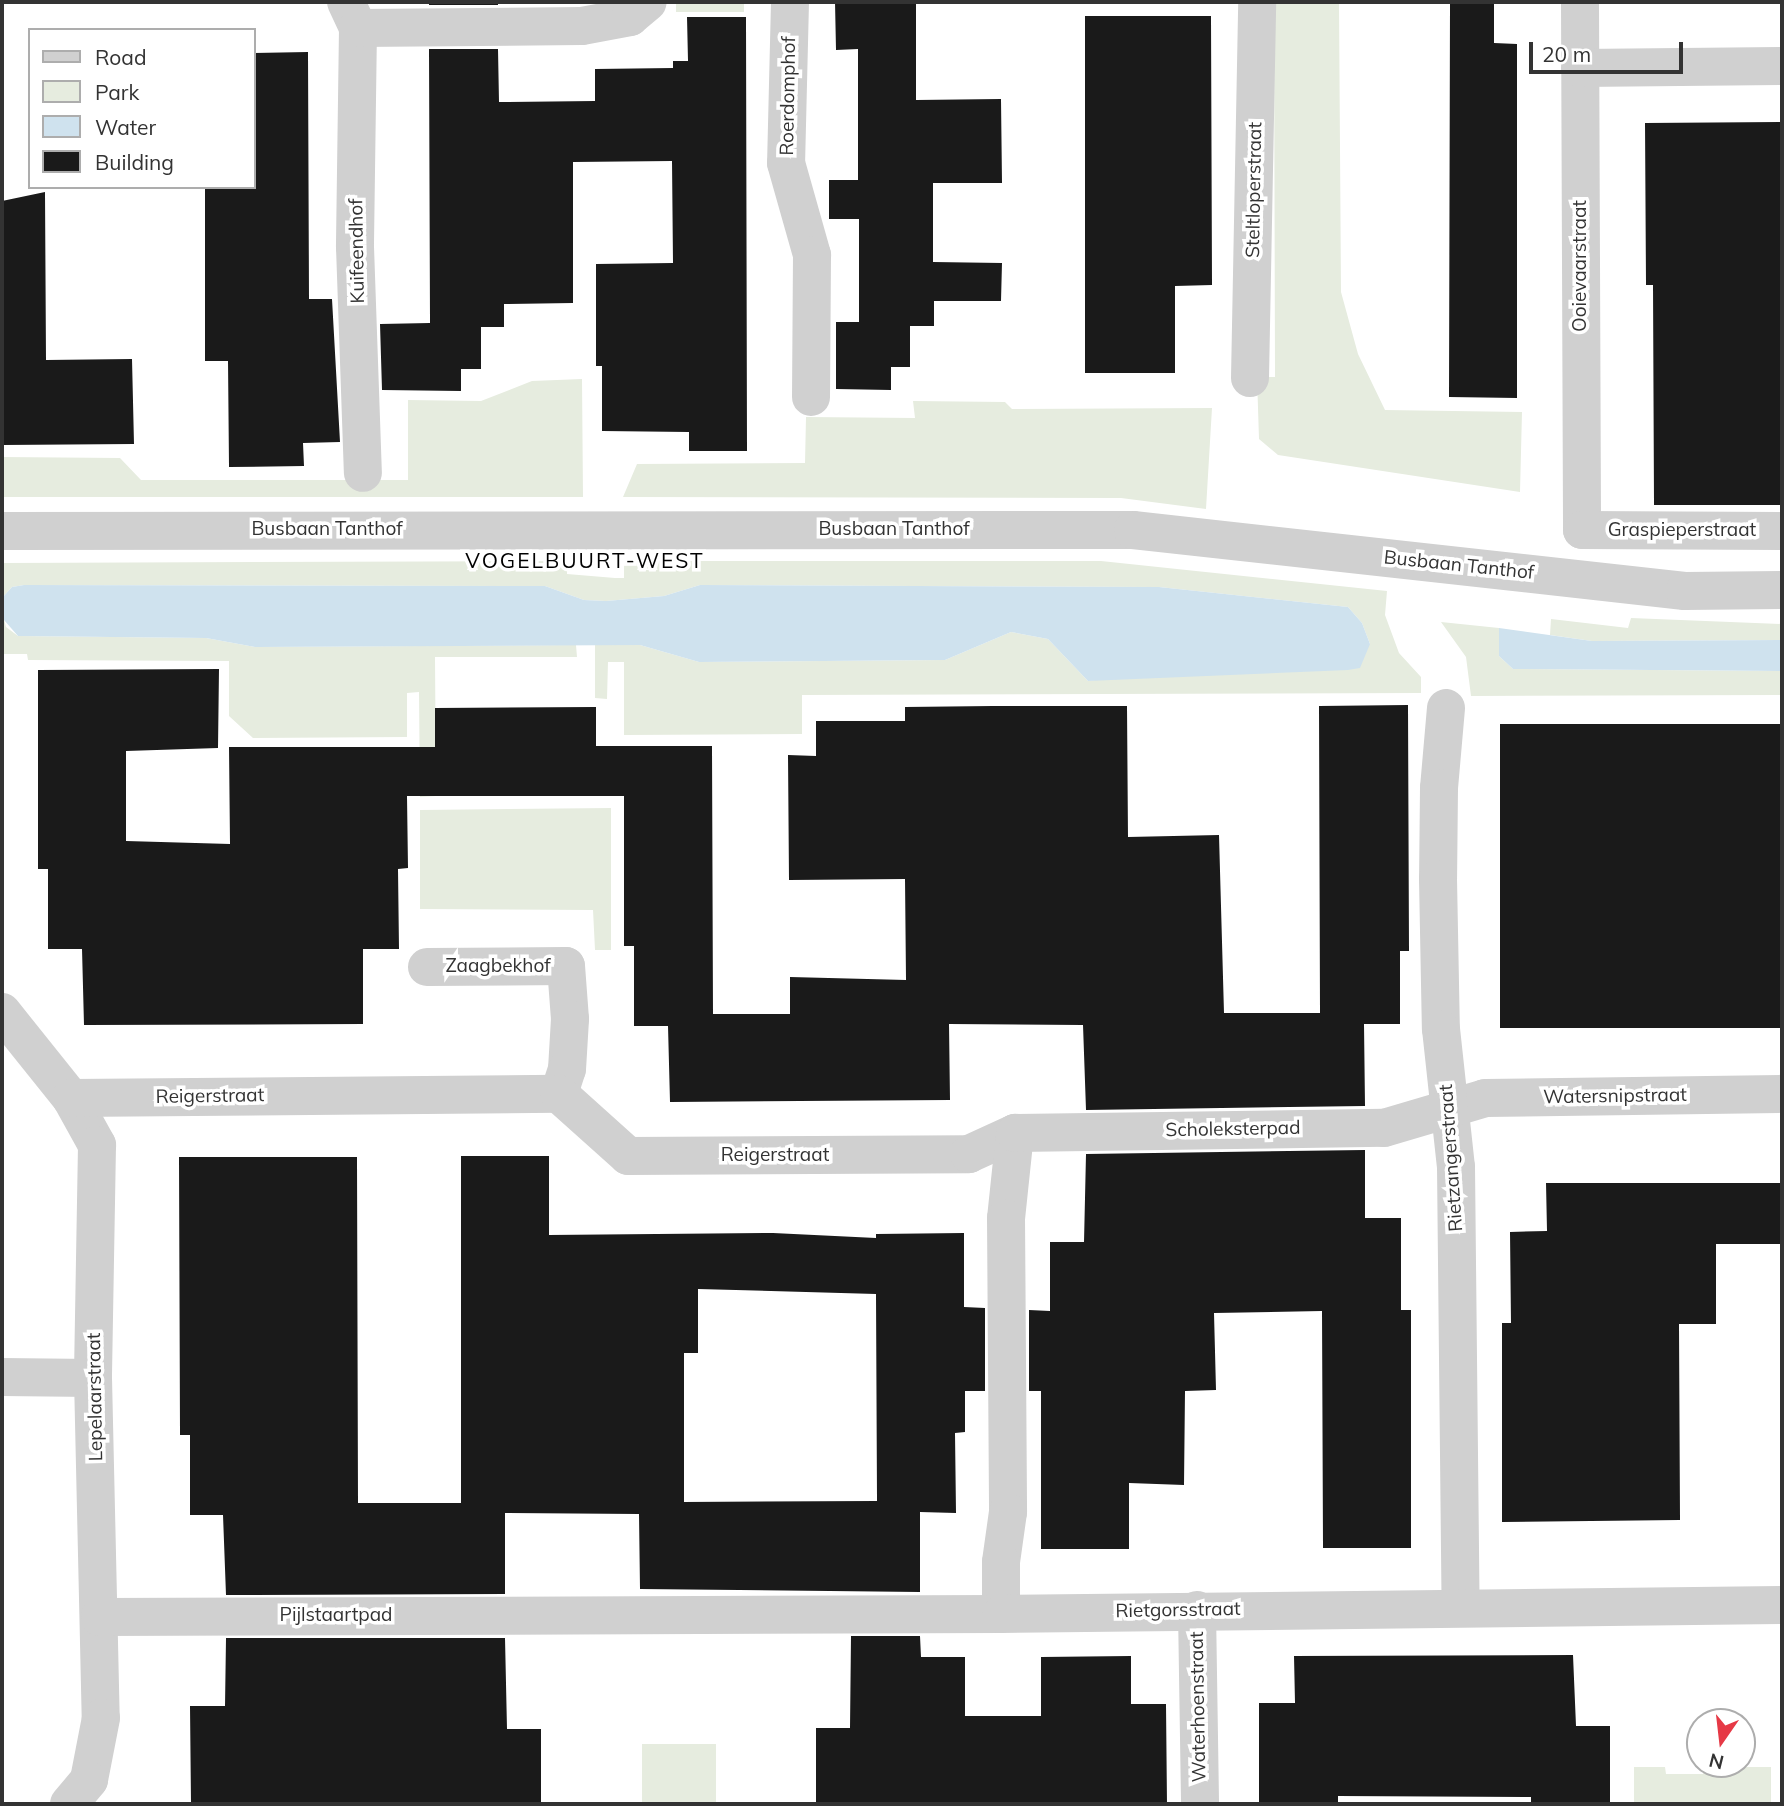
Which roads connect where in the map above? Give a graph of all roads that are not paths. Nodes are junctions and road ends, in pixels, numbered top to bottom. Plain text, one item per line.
1 (648, 2) edge
2 (790, 2) edge
3 (1257, 2) edge
4 (1580, 2) edge
5 (352, 15) edge
6 (1782, 66) edge
7 (1580, 68) junction
8 (1250, 378) dead end
9 (811, 397) dead end
10 (363, 473) dead end
11 (1582, 530) joint
12 (1782, 530) edge
13 (2, 531) edge
14 (1782, 590) edge
15 (1446, 708) dead end
16 (427, 967) dead end
17 (2, 1012) edge
18 (559, 1094) junction
19 (1782, 1094) edge
20 (71, 1098) junction
21 (1449, 1109) junction
22 (1015, 1133) junction
23 (2, 1377) edge
24 (93, 1378) junction
25 (1782, 1605) edge
26 (1461, 1608) junction
27 (1197, 1610) junction
28 (1001, 1614) junction
29 (573, 1615) joint
30 (100, 1617) junction
31 (69, 1804) edge
32 (1200, 1804) edge

1 - 5 street, Kuifeendhof
2 - 9 street, Roerdomphof
3 - 8 street, Steltloperstraat
4 - 7 street, Ooievaarstraat
5 - 10 street, Kuifeendhof
6 - 7 street
7 - 11 street, Ooievaarstraat
11 - 12 street, Graspieperstraat
13 - 14 street, Busbaan Tanthof
15 - 21 street, Rietzangerstraat
16 - 18 street, Zaagbekhof
17 - 20 street, Lepelaarstraat
18 - 20 street, Reigerstraat
18 - 22 street, Reigerstraat
19 - 21 street, Watersnipstraat
20 - 24 street, Lepelaarstraat
21 - 22 street, Scholeksterpad
21 - 26 street, Rietzangerstraat
22 - 28 street
23 - 24 street
24 - 30 street, Lepelaarstraat
25 - 26 street, Rietgorsstraat
26 - 27 street, Rietgorsstraat
27 - 28 street, Rietgorsstraat
27 - 32 street, Waterhoenstraat
28 - 29 street, Rietgorsstraat
29 - 30 street, Pijlstaartpad
30 - 31 street, Lepelaarstraat

